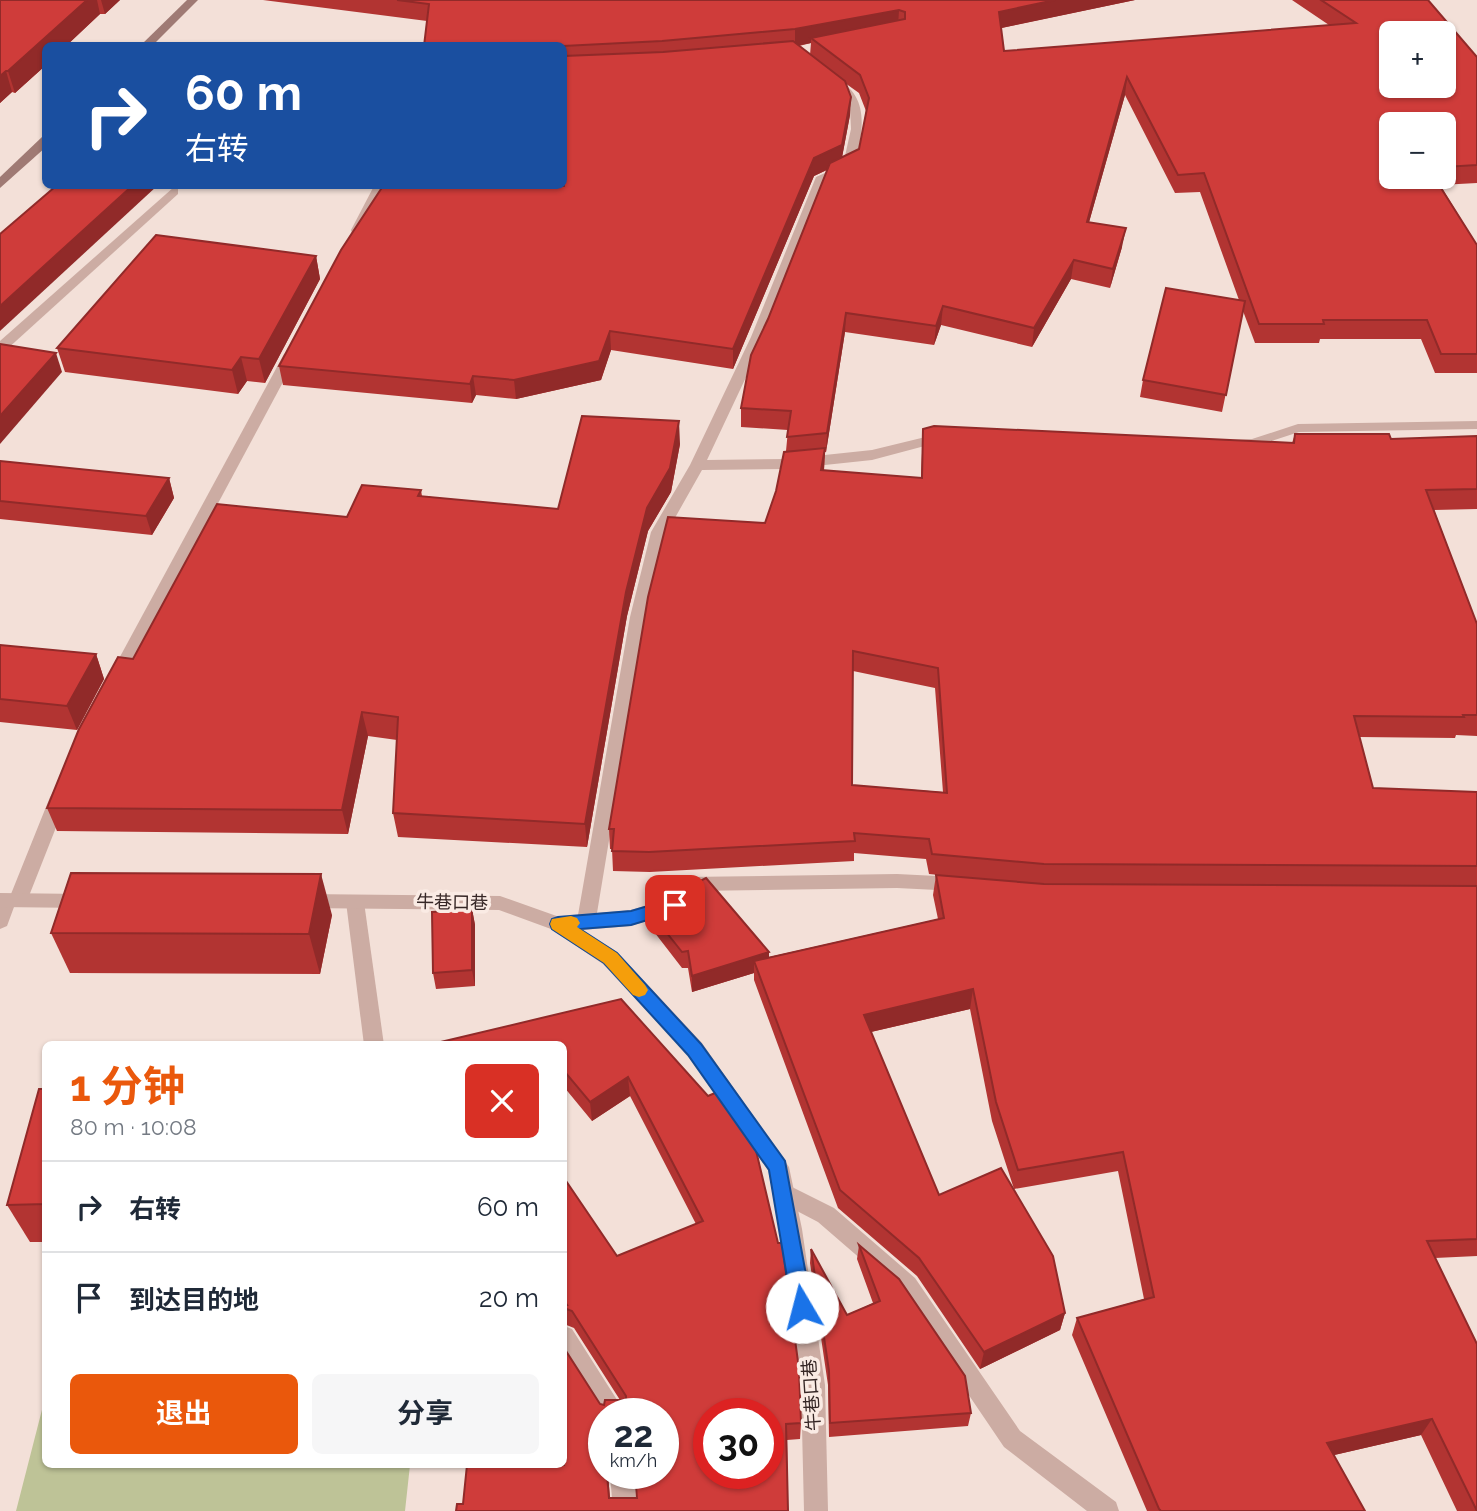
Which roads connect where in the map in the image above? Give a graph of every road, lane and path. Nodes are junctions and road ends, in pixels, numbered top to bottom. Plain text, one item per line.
1 (193, 0) edge
2 (149, 42) edge
3 (823, 74) edge
4 (42, 144) edge
5 (0, 184) edge
6 (378, 189) edge
7 (174, 191) dead end
8 (349, 243) edge
9 (298, 340) edge
10 (0, 348) edge
11 (1477, 425) edge
12 (956, 437) edge
13 (1226, 443) edge
14 (697, 466) junction
15 (109, 691) edge
16 (67, 777) edge
17 (972, 885) edge
18 (8, 901) edge
19 (99, 901) edge
20 (287, 901) edge
21 (355, 902) junction
22 (0, 921) edge
23 (586, 922) junction
24 (558, 924) junction
25 (373, 1041) edge
26 (784, 1193) junction
27 (567, 1343) edge
28 (603, 1398) edge
29 (623, 1489) edge
30 (625, 1511) edge
31 (816, 1511) edge
32 (1107, 1511) edge

1 - 2 main road
3 - 14 street
4 - 5 main road
6 - 8 street
7 - 10 street
9 - 15 street
11 - 13 street
12 - 14 street
14 - 23 street
16 - 18 street
17 - 23 street
18 - 19 street
18 - 22 street
20 - 21 street, 牛巷口巷
21 - 24 street, 牛巷口巷
21 - 25 street
23 - 24 street
24 - 26 street, 牛巷口巷
26 - 31 street, 牛巷口巷
26 - 32 street
27 - 28 street
29 - 30 street

